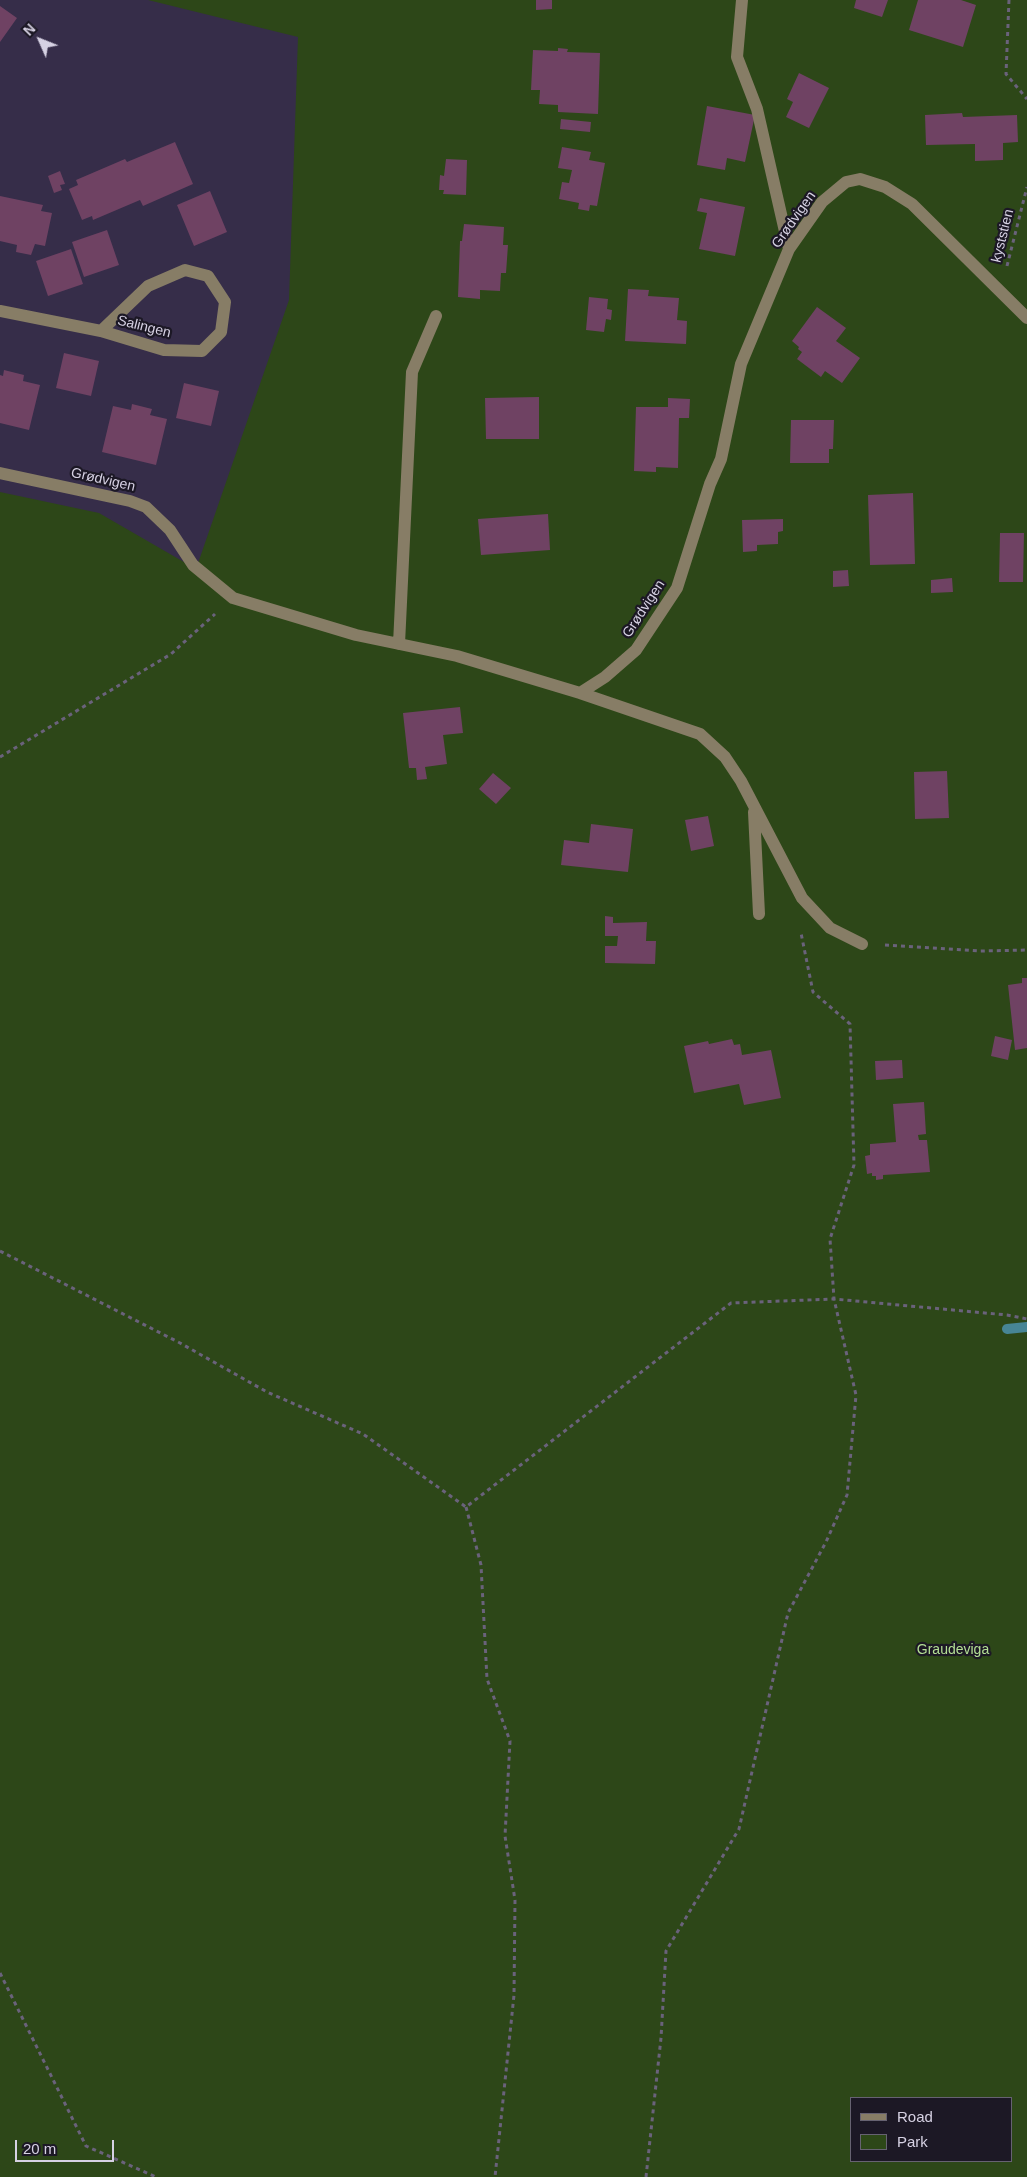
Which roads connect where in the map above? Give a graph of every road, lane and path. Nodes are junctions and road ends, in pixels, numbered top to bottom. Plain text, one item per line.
1 (742, 0) edge
2 (1009, 0) edge
3 (1027, 99) edge
4 (1027, 187) edge
5 (788, 249) junction
6 (1000, 292) junction
7 (0, 311) edge
8 (436, 316) dead end
9 (1027, 318) edge
10 (102, 331) junction
11 (0, 474) edge
12 (233, 598) junction
13 (400, 644) junction
14 (580, 692) junction
15 (0, 753) edge
16 (2, 757) edge
17 (754, 807) junction
18 (802, 898) junction
19 (759, 914) dead end
20 (862, 944) joint
21 (1027, 950) edge
22 (0, 1251) edge
23 (834, 1299) junction
24 (1027, 1319) edge
25 (466, 1507) junction
26 (0, 1973) edge
27 (156, 2177) edge
28 (495, 2177) edge
29 (646, 2177) edge

1 - 5 street
2 - 3 path
4 - 6 path, kyststien
5 - 6 street, Grødvigen
5 - 14 street, Grødvigen
6 - 9 street, Grødvigen
7 - 10 street, Salingen
8 - 13 street
10 - 10 street, Salingen
11 - 12 street, Grødvigen
12 - 13 street, Grødvigen
12 - 16 path
13 - 14 street, Grødvigen
14 - 17 street
15 - 16 path
17 - 18 street
17 - 19 street
18 - 20 street
18 - 23 path
20 - 21 path
22 - 25 path
23 - 24 path
23 - 25 path
23 - 29 path
25 - 28 path
26 - 27 path

